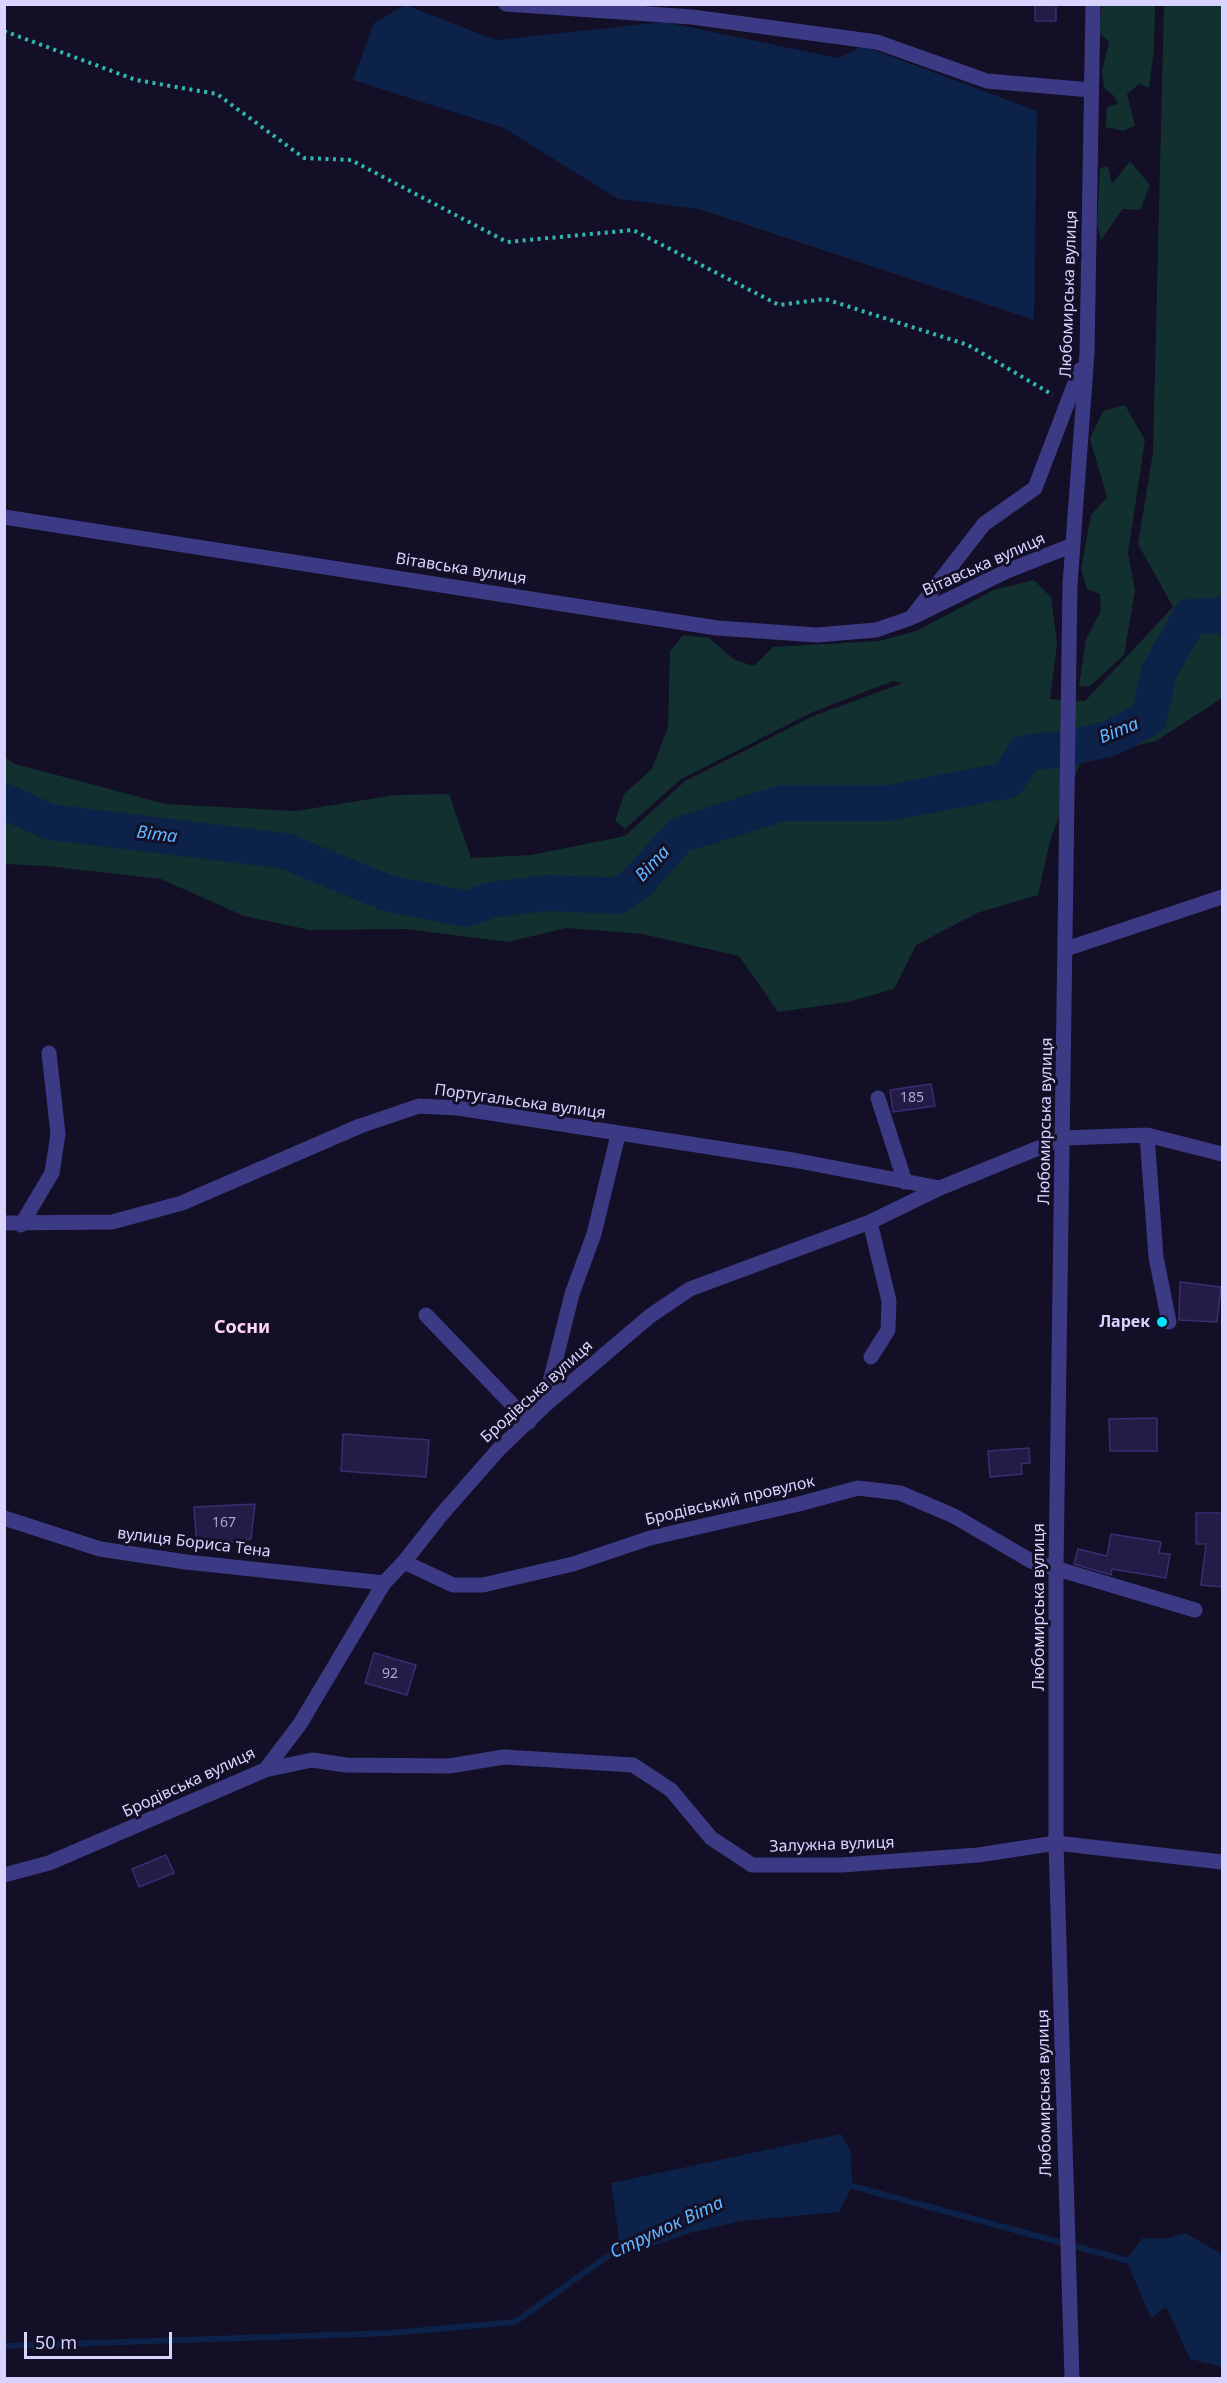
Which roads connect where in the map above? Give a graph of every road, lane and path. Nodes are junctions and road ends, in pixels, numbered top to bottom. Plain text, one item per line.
1 (506, 4) edge
2 (1092, 4) edge
3 (692, 11) edge
4 (4, 31) edge
5 (1091, 90) junction
6 (1087, 353) junction
7 (1067, 403) junction
8 (4, 518) edge
9 (1073, 546) junction
10 (911, 618) junction
11 (1222, 897) edge
12 (1066, 949) junction
13 (49, 1053) dead end
14 (878, 1098) dead end
15 (1147, 1134) junction
16 (618, 1135) junction
17 (1064, 1138) junction
18 (1222, 1154) edge
19 (905, 1182) junction
20 (939, 1188) junction
21 (870, 1222) junction
22 (4, 1223) edge
23 (21, 1225) junction
24 (426, 1315) dead end
25 (1169, 1322) dead end
26 (871, 1357) dead end
27 (544, 1406) junction
28 (529, 1422) junction
29 (4, 1518) edge
30 (404, 1562) junction
31 (1056, 1569) junction
32 (384, 1583) junction
33 (1195, 1610) dead end
34 (265, 1770) junction
35 (1056, 1843) junction
36 (1222, 1862) edge
37 (4, 1875) edge
38 (1072, 2379) edge

1 - 3 street
2 - 5 street, Любомирська вулиця
3 - 5 street
4 - 7 path
5 - 6 street, Любомирська вулиця
6 - 7 street, Вітавська вулиця
6 - 9 street, Любомирська вулиця
7 - 10 street, Вітавська вулиця
8 - 10 street, Вітавська вулиця
9 - 10 street, Вітавська вулиця
9 - 12 street, Любомирська вулиця
11 - 12 street
12 - 17 street, Любомирська вулиця
13 - 23 street
14 - 19 street
15 - 17 street, Бродівська вулиця
15 - 18 street, Бродівська вулиця
15 - 25 street
16 - 19 street, Португальська вулиця
16 - 23 street, Португальська вулиця
16 - 27 street
17 - 20 street, Бродівська вулиця
17 - 31 street, Любомирська вулиця
19 - 20 street, Португальська вулиця
20 - 21 street, Бродівська вулиця
21 - 26 street
21 - 27 street, Бродівська вулиця
22 - 23 street, Португальська вулиця
24 - 28 street
27 - 28 street, Бродівська вулиця
28 - 30 street, Бродівська вулиця
29 - 32 street, вулиця Бориса Тена
30 - 31 street, Бродівський провулок
30 - 32 street, Бродівська вулиця
31 - 33 street, Бродівський провулок
31 - 35 street, Любомирська вулиця
32 - 34 street, Бродівська вулиця
34 - 35 street, Залужна вулиця
34 - 37 street, Бродівська вулиця
35 - 36 street, Залужна вулиця
35 - 38 street, Любомирська вулиця

